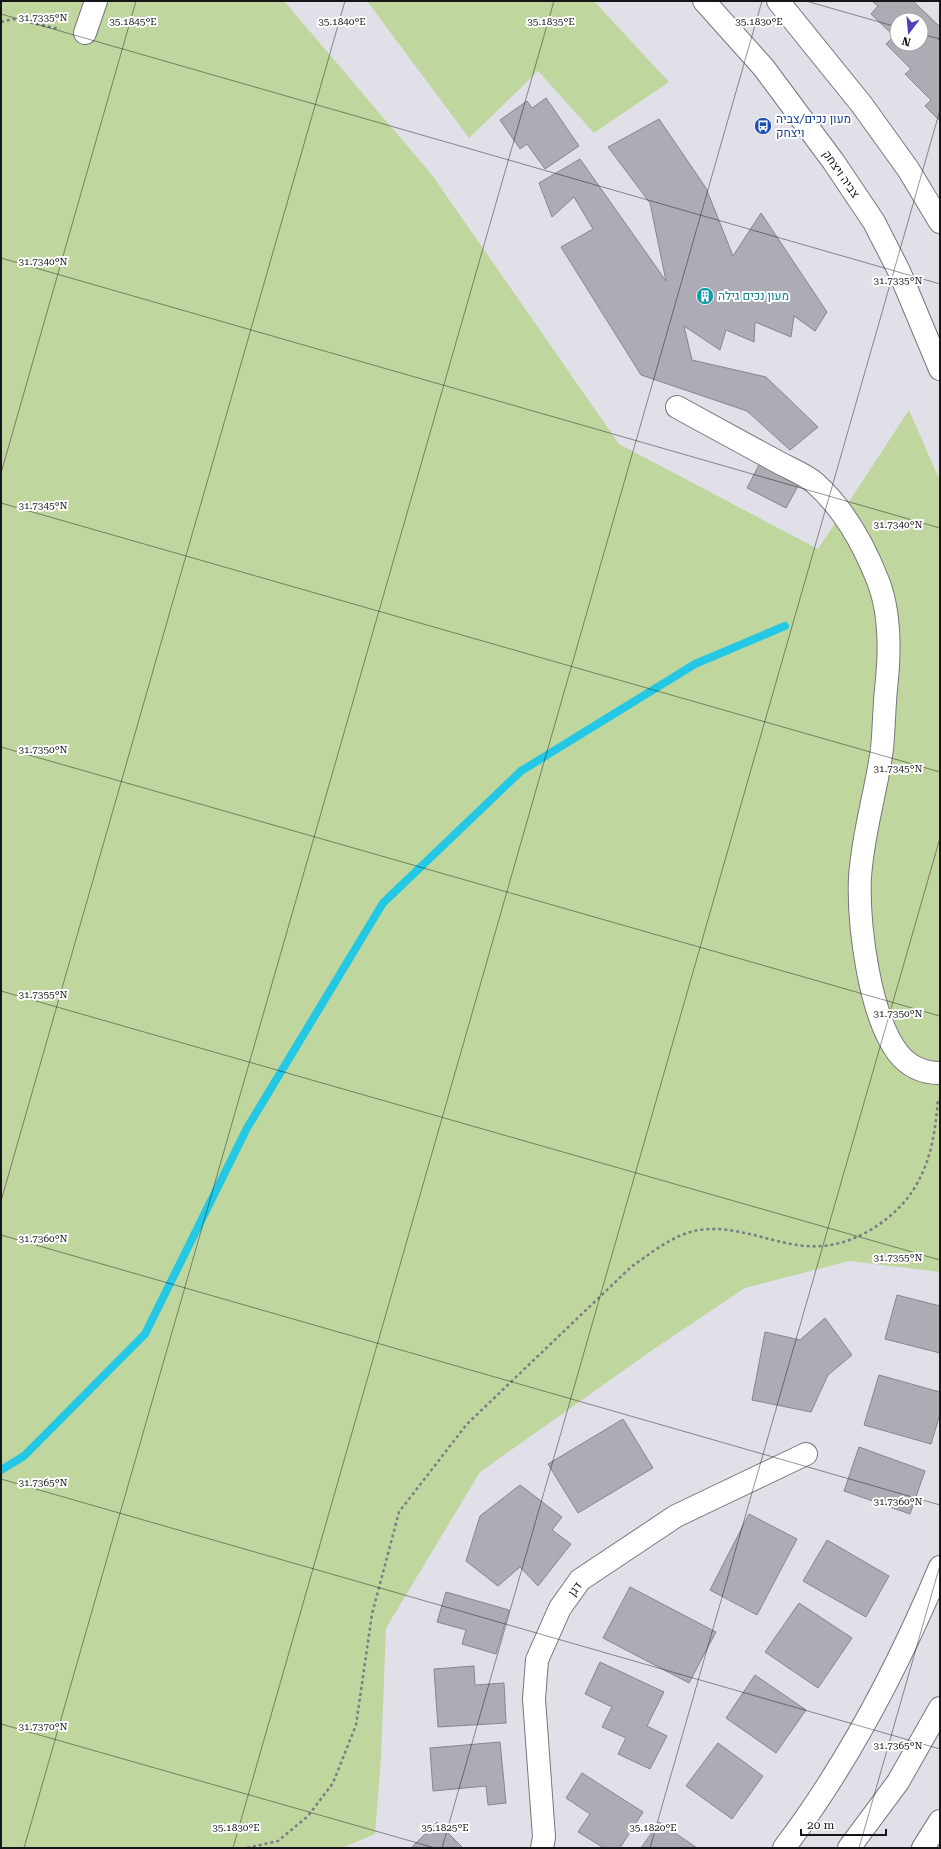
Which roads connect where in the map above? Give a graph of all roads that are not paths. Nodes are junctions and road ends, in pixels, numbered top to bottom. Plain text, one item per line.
1 (96, 1) edge
2 (704, 1) edge
3 (778, 1) edge
4 (84, 33) road end
5 (940, 222) edge
6 (940, 369) edge
7 (677, 407) dead end
8 (940, 1074) edge
9 (806, 1454) dead end
10 (940, 1567) edge
11 (940, 1708) edge
12 (940, 1821) edge
13 (542, 1848) edge
14 (784, 1848) edge
15 (849, 1848) edge
16 (923, 1848) edge

1 - 4 street
2 - 6 street, צביה ויצחק
3 - 5 street
7 - 8 street
9 - 13 street, דגן
10 - 14 street
11 - 15 street
12 - 16 street

